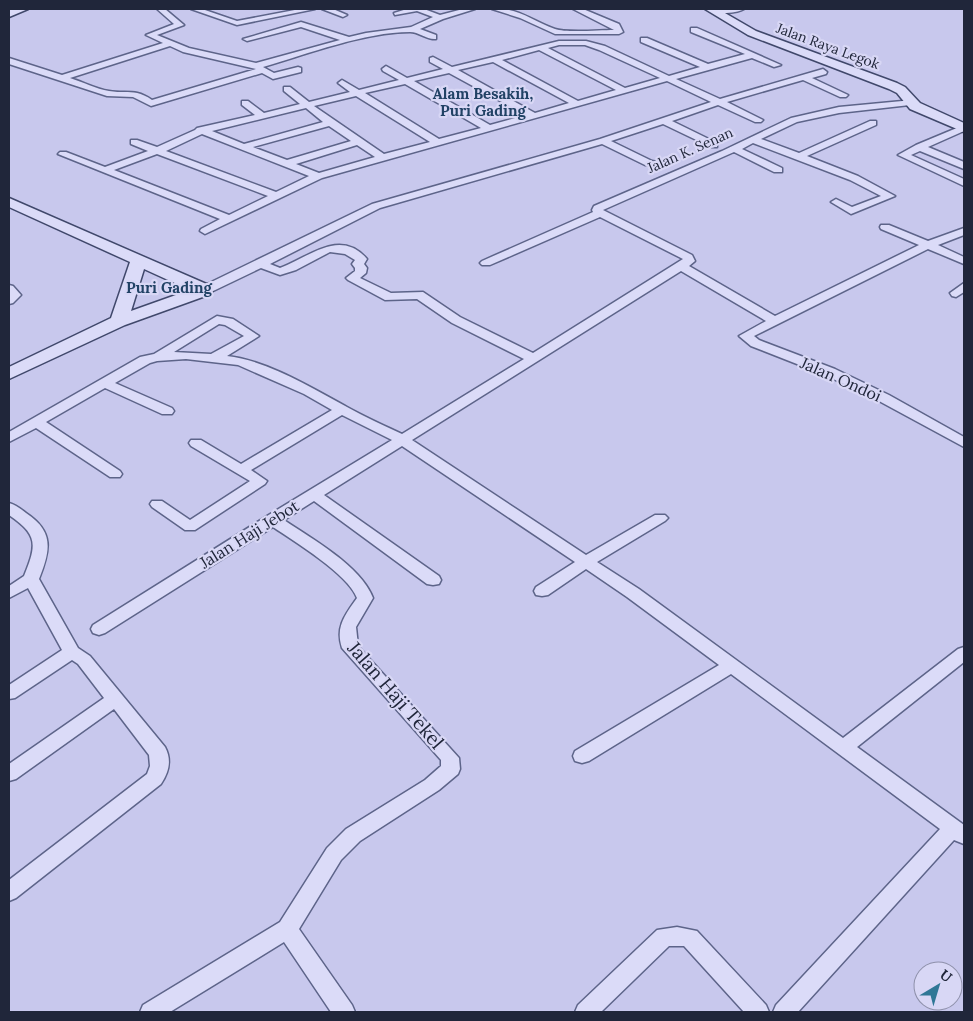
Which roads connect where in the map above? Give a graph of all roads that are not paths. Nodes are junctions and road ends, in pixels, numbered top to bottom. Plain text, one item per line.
1 (22, 9) edge
2 (178, 9) edge
3 (196, 9) edge
4 (311, 9) edge
5 (326, 9) edge
6 (470, 9) edge
7 (496, 9) edge
8 (577, 9) edge
9 (740, 9) edge
10 (163, 10) edge
11 (714, 10) edge
12 (398, 13) dead end
13 (9, 14) edge
14 (343, 15) dead end
15 (440, 17) junction
16 (413, 29) junction
17 (694, 30) dead end
18 (432, 37) dead end
19 (247, 39) dead end
20 (349, 40) junction
21 (644, 40) dead end
22 (169, 44) junction
23 (539, 47) junction
24 (752, 55) junction
25 (494, 58) junction
26 (434, 60) dead end
27 (9, 62) edge
28 (777, 65) dead end
29 (257, 67) junction
30 (707, 67) junction
31 (386, 69) dead end
32 (449, 69) junction
33 (298, 70) dead end
34 (824, 72) dead end
35 (803, 77) junction
36 (62, 78) junction
37 (665, 78) junction
38 (404, 80) junction
39 (187, 82) dead end
40 (342, 83) dead end
41 (287, 88) dead end
42 (624, 90) junction
43 (357, 92) junction
44 (843, 95) dead end
45 (719, 102) junction
46 (910, 102) junction
47 (245, 103) dead end
48 (577, 104) junction
49 (306, 105) junction
50 (261, 115) junction
51 (534, 116) junction
52 (758, 120) dead end
53 (665, 121) junction
54 (330, 123) junction
55 (873, 123) dead end
56 (190, 126) dead end
57 (488, 128) junction
58 (964, 128) edge
59 (202, 131) junction
60 (751, 139) junction
61 (603, 141) junction
62 (134, 142) dead end
63 (358, 142) junction
64 (437, 142) junction
65 (714, 145) dead end
66 (244, 147) junction
67 (919, 147) junction
68 (733, 148) junction
69 (157, 151) junction
70 (63, 154) dead end
71 (799, 156) junction
72 (383, 158) junction
73 (286, 164) junction
74 (659, 165) dead end
75 (964, 166) edge
76 (106, 170) junction
77 (778, 170) dead end
78 (318, 176) junction
79 (964, 182) edge
80 (276, 196) junction
81 (9, 202) edge
82 (836, 202) dead end
83 (600, 213) junction
84 (229, 219) junction
85 (885, 227) dead end
86 (205, 231) dead end
87 (964, 231) edge
88 (928, 245) junction
89 (139, 260) junction
90 (964, 261) edge
91 (486, 263) dead end
92 (261, 264) junction
93 (681, 266) junction
94 (9, 289) edge
95 (205, 290) junction
96 (9, 300) edge
97 (119, 321) junction
98 (775, 322) junction
99 (157, 357) junction
100 (215, 358) junction
101 (534, 359) junction
102 (9, 374) edge
103 (104, 384) junction
104 (342, 410) junction
105 (167, 411) dead end
106 (36, 422) junction
107 (9, 438) edge
108 (401, 439) junction
109 (964, 443) edge
110 (196, 444) dead end
111 (241, 470) junction
112 (115, 474) dead end
113 (313, 494) junction
114 (158, 504) dead end
115 (10, 510) edge
116 (660, 518) dead end
117 (272, 519) junction
118 (587, 561) junction
119 (31, 579) junction
120 (433, 580) dead end
121 (542, 591) dead end
122 (9, 593) edge
123 (99, 628) dead end
124 (72, 652) junction
125 (964, 653) edge
126 (731, 666) junction
127 (9, 693) edge
128 (114, 700) junction
129 (844, 746) junction
130 (582, 756) dead end
131 (9, 774) edge
132 (958, 832) edge
133 (9, 892) edge
134 (287, 929) junction
135 (151, 1012) edge
136 (344, 1012) edge
137 (586, 1012) edge
138 (758, 1012) edge
139 (784, 1012) edge

1 - 13 street
2 - 10 street
3 - 4 street
5 - 14 street
6 - 15 street
7 - 8 street
9 - 11 street
10 - 22 street
11 - 46 street, Jalan Raya Legok
12 - 15 street
15 - 16 street
16 - 18 street
16 - 20 street
17 - 24 street
19 - 20 street
20 - 29 street
21 - 30 street
22 - 29 street
22 - 36 street
23 - 25 street
23 - 37 street
23 - 42 street
24 - 28 street
24 - 30 street
25 - 32 street
25 - 48 street
26 - 32 street
27 - 36 street
29 - 33 street
29 - 36 street
29 - 39 street
30 - 37 street
31 - 38 street
32 - 38 street
32 - 51 street
34 - 35 street
35 - 44 street
35 - 45 street
37 - 42 street
37 - 45 street
38 - 43 street
38 - 57 street
40 - 43 street
41 - 49 street
42 - 48 street
43 - 49 street
43 - 64 street
45 - 52 street
45 - 53 street
46 - 58 street, Jalan Raya Legok
46 - 60 street, Jalan K. Senan
47 - 50 street
48 - 51 street
49 - 50 street
49 - 54 street
50 - 59 street
51 - 57 street
53 - 61 street
53 - 65 street
54 - 63 street
54 - 66 street
55 - 71 street
56 - 59 street
57 - 64 street
58 - 67 street
59 - 66 street
59 - 69 street
60 - 68 street, Jalan K. Senan
60 - 71 street
61 - 74 street
61 - 92 street
62 - 69 street
63 - 72 street
63 - 73 street
64 - 72 street
66 - 73 street
67 - 75 street
67 - 79 street
68 - 77 street
68 - 83 street, Jalan K. Senan
69 - 76 street
69 - 80 street
70 - 76 street
71 - 82 street
72 - 78 street
73 - 78 street
76 - 84 street
78 - 80 street
80 - 84 street
81 - 89 street
83 - 91 street
83 - 93 street
84 - 86 street
85 - 88 street
87 - 88 street
88 - 90 street
88 - 98 street
89 - 95 street
89 - 97 street
92 - 95 street
92 - 101 street
93 - 98 street
93 - 101 street
94 - 96 street
95 - 97 street
97 - 102 street
98 - 109 street, Jalan Ondoi
99 - 100 street
99 - 100 street
99 - 103 street
100 - 104 street
101 - 108 street
103 - 105 street
103 - 106 street
104 - 108 street
104 - 111 street
106 - 107 street
106 - 112 street
108 - 113 street, Jalan Haji Jebot
108 - 118 street
110 - 111 street
111 - 114 street
113 - 117 street, Jalan Haji Jebot
113 - 120 street
115 - 119 street
116 - 118 street
117 - 123 street, Jalan Haji Jebot
117 - 134 street, Jalan Haji Tekel
118 - 121 street
118 - 126 street
119 - 122 street
119 - 124 street
124 - 127 street
124 - 128 street
125 - 129 street
126 - 129 street
126 - 130 street
128 - 131 street
128 - 133 street
129 - 132 street
132 - 139 street
134 - 135 street, Jalan Haji Tekel
134 - 136 street
137 - 138 street

